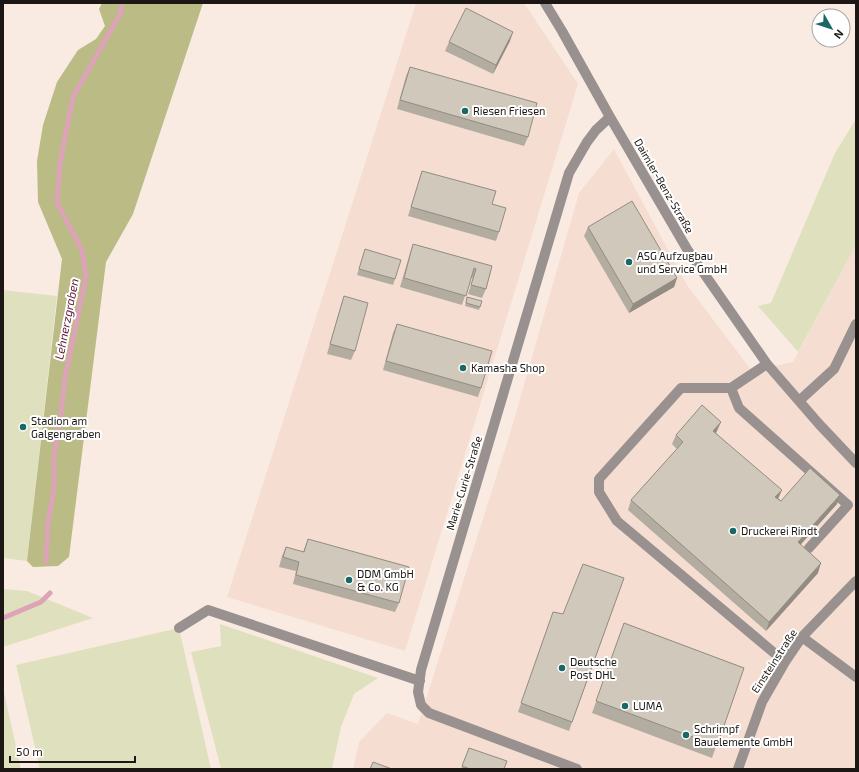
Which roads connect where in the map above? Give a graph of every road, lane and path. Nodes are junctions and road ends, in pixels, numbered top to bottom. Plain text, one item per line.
1 (545, 3) edge
2 (610, 117) junction
3 (856, 324) edge
4 (767, 364) junction
5 (731, 388) junction
6 (799, 400) junction
7 (856, 463) edge
8 (809, 548) dead end
9 (856, 581) edge
10 (179, 628) dead end
11 (802, 637) junction
12 (785, 662) junction
13 (856, 677) edge
14 (420, 681) junction
15 (577, 769) edge
16 (738, 769) edge

1 - 2 street, Daimler-Benz-Straße
2 - 4 street, Daimler-Benz-Straße
2 - 14 street, Marie-Curie-Straße
3 - 6 street
4 - 5 street
4 - 6 street, Daimler-Benz-Straße
5 - 8 street
5 - 12 street
6 - 7 street, Daimler-Benz-Straße
9 - 11 street, Einsteinstraße
10 - 14 street
11 - 12 street, Einsteinstraße
11 - 13 street
12 - 16 street, Einsteinstraße
14 - 15 street, Marie-Curie-Straße

